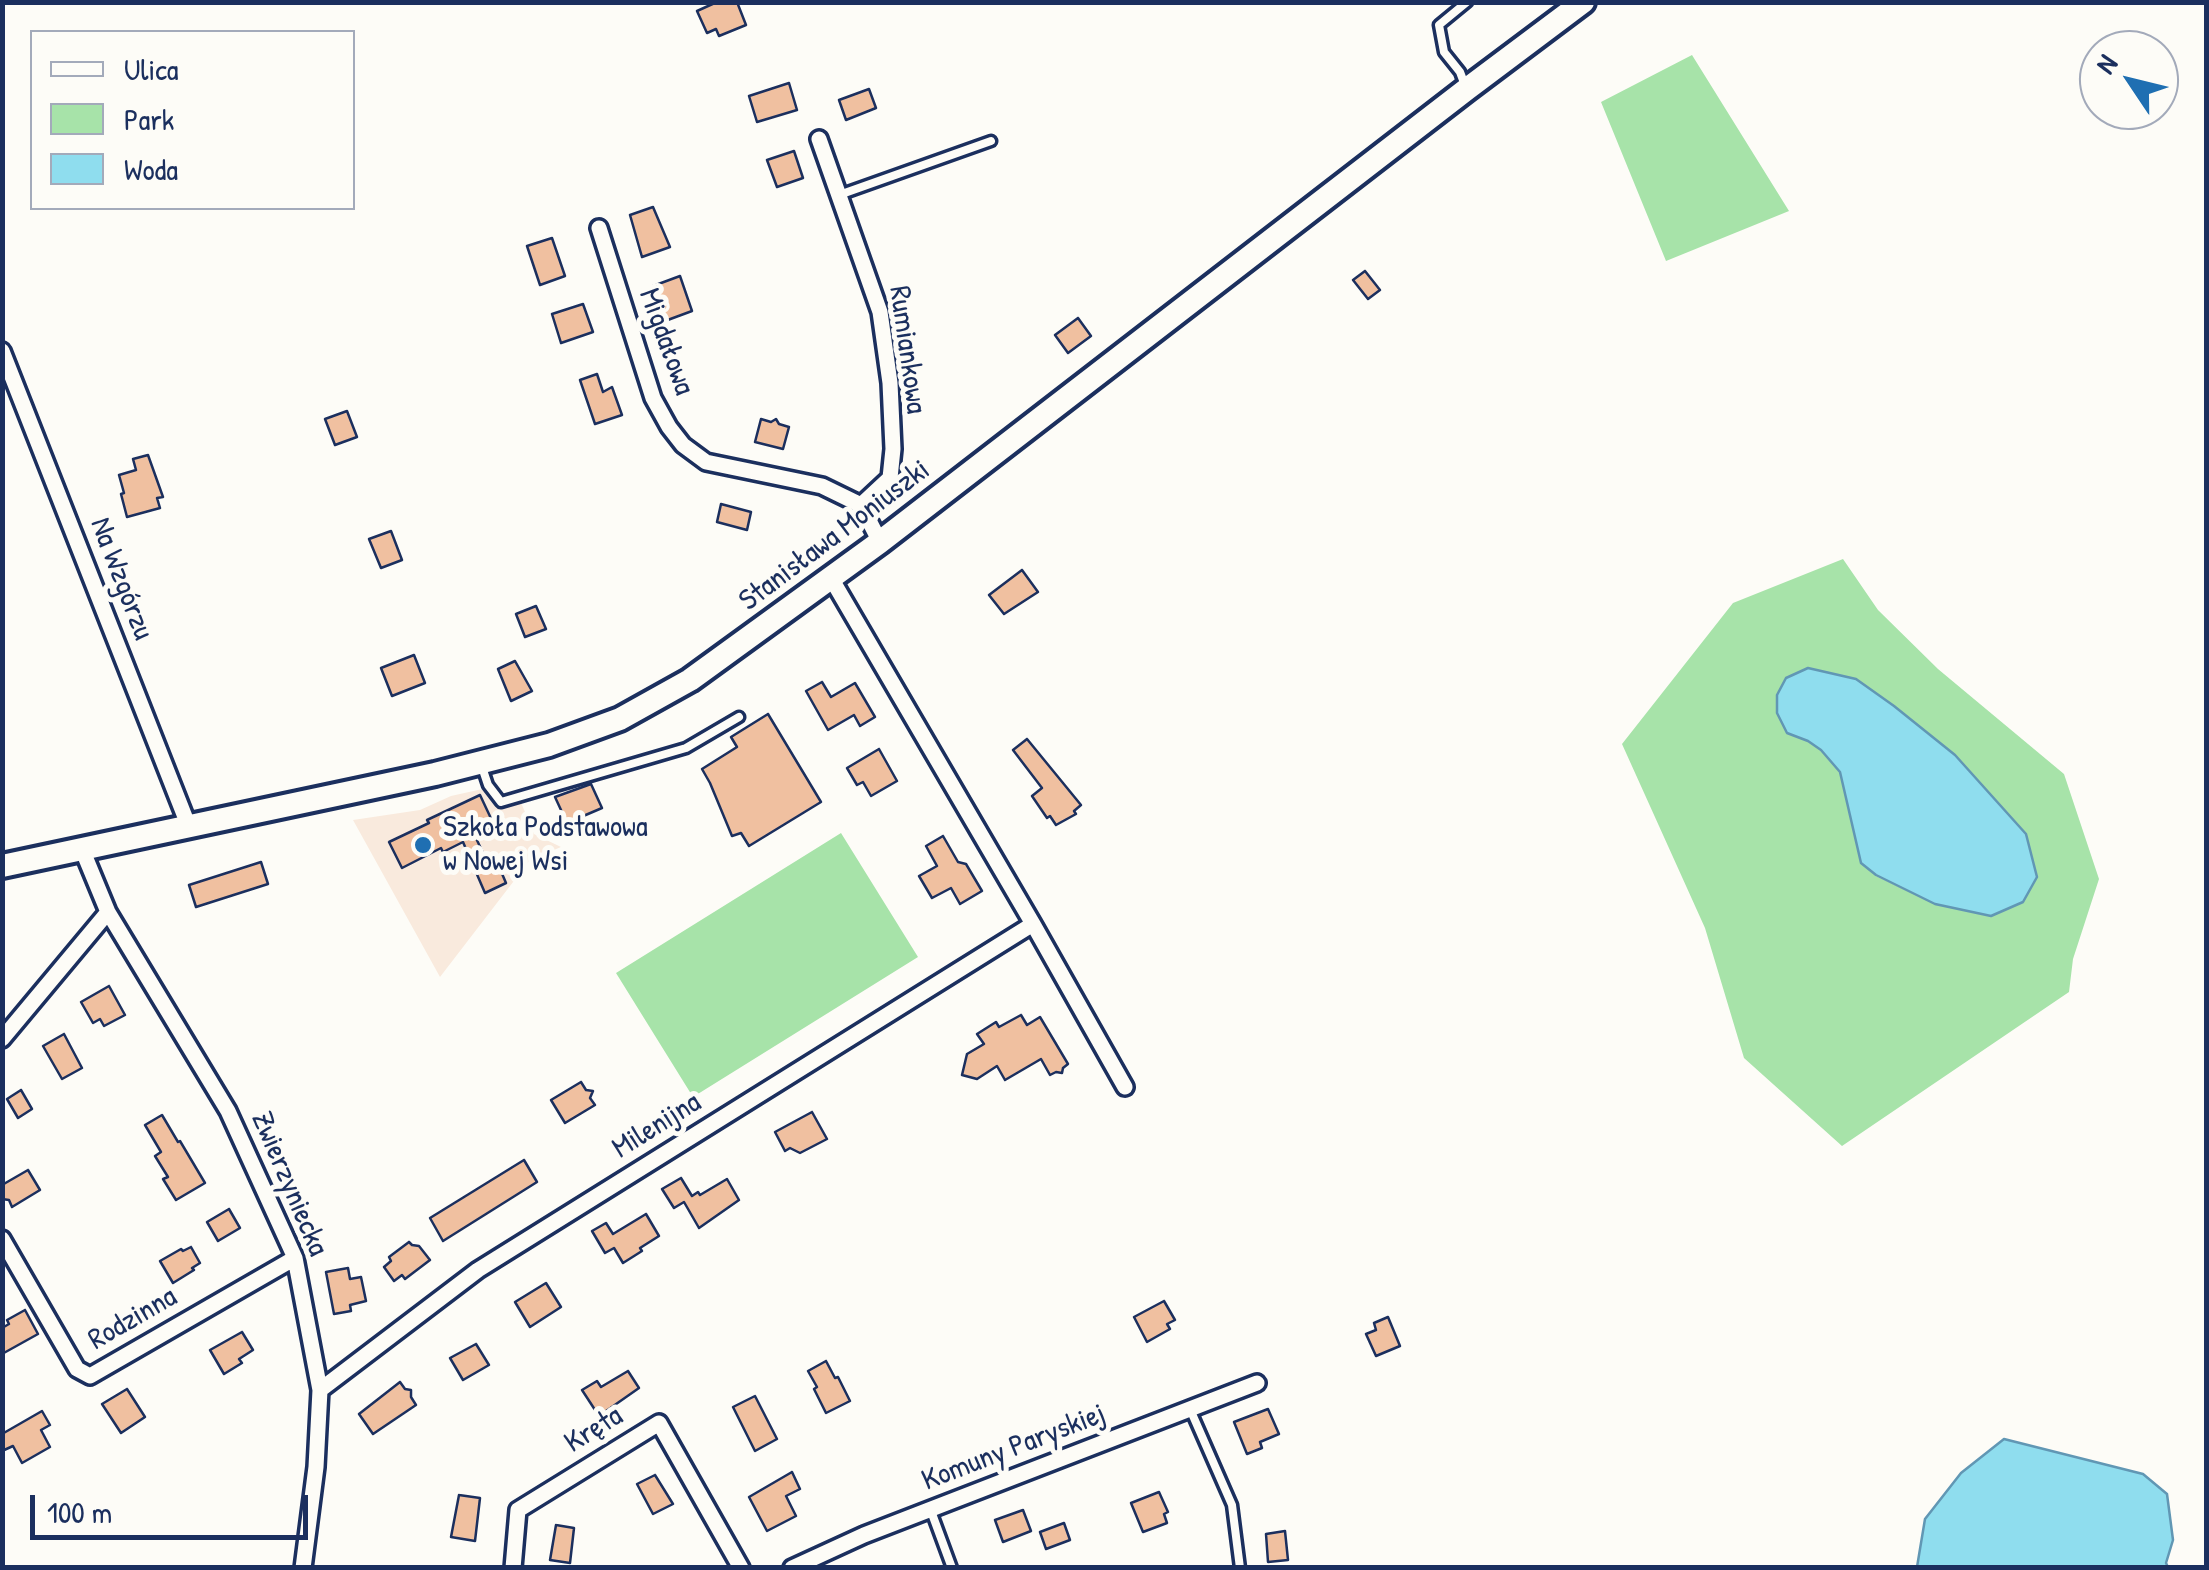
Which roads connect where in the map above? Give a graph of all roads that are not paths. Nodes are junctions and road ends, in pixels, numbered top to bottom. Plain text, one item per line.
1 (1466, 2) edge
2 (1582, 3) edge
3 (1467, 90) junction
4 (819, 138) dead end
5 (990, 141) dead end
6 (839, 195) junction
7 (598, 228) dead end
8 (2, 351) edge
9 (861, 506) junction
10 (880, 542) junction
11 (831, 578) junction
12 (739, 717) dead end
13 (481, 762) junction
14 (189, 827) junction
15 (82, 849) junction
16 (2, 866) edge
17 (108, 912) junction
18 (1033, 924) junction
19 (2, 1039) edge
20 (1125, 1087) dead end
21 (2, 1238) edge
22 (295, 1258) junction
23 (1257, 1383) dead end
24 (320, 1390) junction
25 (1190, 1409) junction
26 (931, 1510) junction
27 (304, 1568) edge
28 (513, 1568) edge
29 (741, 1568) edge
30 (792, 1568) edge
31 (952, 1568) edge
32 (1240, 1568) edge

1 - 3 lane
2 - 3 main road, Stanisława Moniuszki
3 - 10 main road, Stanisława Moniuszki
4 - 6 street, Rumiankowa
5 - 6 lane
6 - 9 street, Rumiankowa
7 - 9 street, Migdałowa
8 - 14 street, Na Wzgórzu
9 - 10 street
10 - 11 main road, Stanisława Moniuszki
11 - 13 main road, Stanisława Moniuszki
11 - 18 street
12 - 13 lane
13 - 14 main road, Stanisława Moniuszki
14 - 15 main road, Stanisława Moniuszki
15 - 16 main road, Stanisława Moniuszki
15 - 17 street, Zwierzyniecka
17 - 19 street
17 - 22 street, Zwierzyniecka
18 - 20 street
18 - 24 street, Milenijna
21 - 22 street, Rodzinna
22 - 24 street, Zwierzyniecka
23 - 25 street, Komuny Paryskiej
24 - 27 street, Zwierzyniecka
25 - 26 street, Komuny Paryskiej
25 - 32 lane
26 - 30 street, Komuny Paryskiej
26 - 31 lane
28 - 29 street, Kręta

